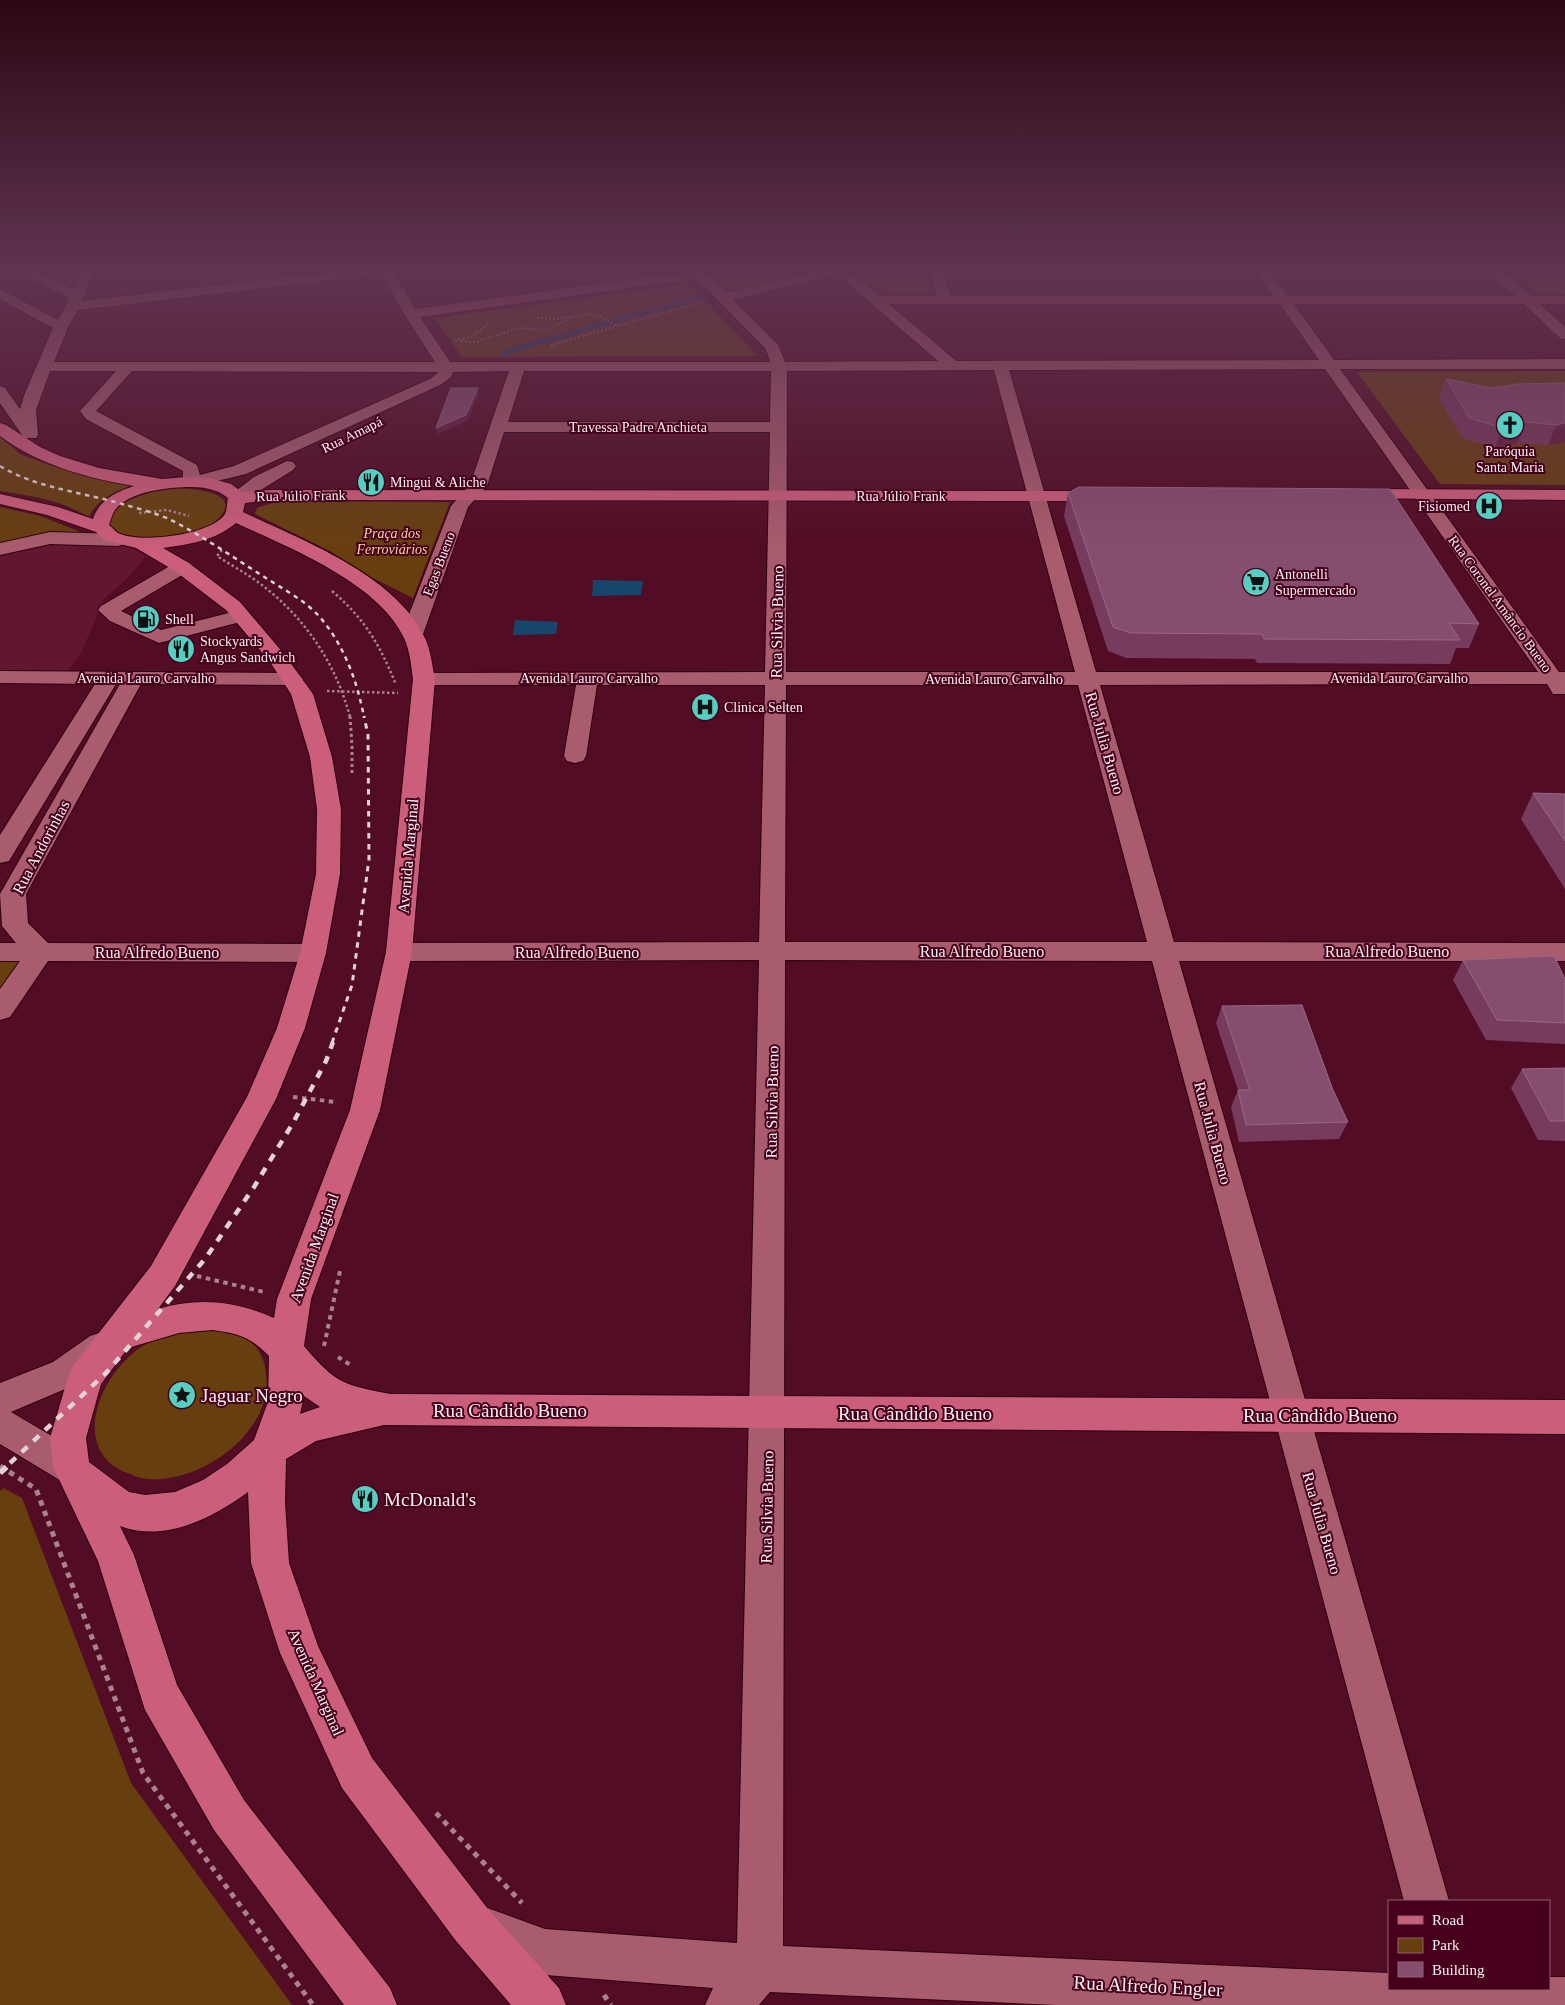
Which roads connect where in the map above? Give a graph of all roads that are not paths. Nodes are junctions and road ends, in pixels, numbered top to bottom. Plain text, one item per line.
1 (47, 363) edge
2 (443, 363) edge
3 (949, 363) edge
4 (1327, 364) junction
5 (1565, 364) edge
6 (779, 365) junction
7 (952, 365) junction
8 (1000, 365) junction
9 (46, 366) junction
10 (128, 366) junction
11 (446, 367) junction
12 (507, 367) junction
13 (0, 391) edge
14 (498, 427) junction
15 (779, 427) junction
16 (0, 429) edge
17 (29, 433) junction
18 (46, 455) junction
19 (193, 482) junction
20 (166, 484) junction
21 (1341, 494) edge
22 (1420, 494) junction
23 (1565, 495) edge
24 (470, 496) junction
25 (779, 496) junction
26 (1036, 496) junction
27 (1115, 496) edge
28 (0, 499) edge
29 (236, 503) junction
30 (101, 528) junction
31 (131, 542) junction
32 (0, 549) edge
33 (182, 566) junction
34 (241, 616) junction
35 (414, 636) junction
36 (0, 677) edge
37 (109, 678) junction
38 (134, 678) junction
39 (588, 678) junction
40 (777, 678) junction
41 (424, 679) junction
42 (1087, 679) junction
43 (1561, 683) edge
44 (297, 687) junction
45 (575, 756) dead end
46 (0, 855) edge
47 (773, 950) junction
48 (1163, 951) junction
49 (0, 952) edge
50 (41, 952) junction
51 (399, 952) junction
52 (1565, 952) edge
53 (313, 953) junction
54 (0, 1010) edge
55 (115, 1337) junction
56 (286, 1351) junction
57 (0, 1399) edge
58 (391, 1410) junction
59 (768, 1412) junction
60 (1291, 1415) junction
61 (1565, 1417) edge
62 (0, 1424) edge
63 (268, 1451) junction
64 (71, 1467) junction
65 (1427, 1900) edge
66 (472, 1925) junction
67 (760, 1968) junction
68 (1454, 1998) edge
69 (1565, 2000) edge
70 (373, 2005) edge
71 (542, 2005) edge
72 (729, 2005) edge

1 - 9 street
2 - 11 street
3 - 7 street
4 - 5 street
4 - 8 street
4 - 22 street, Rua Coronel Amâncio Bueno
6 - 7 street
6 - 12 street
6 - 15 street, Rua Silvia Bueno
7 - 8 street
8 - 26 street, Rua Julia Bueno
9 - 10 street
9 - 17 street
10 - 11 street
10 - 19 street
11 - 12 street
11 - 19 street, Rua Amapá
12 - 14 street, Egas Bueno
12 - 29 street, Rua Amapá
13 - 17 street
14 - 15 street, Travessa Padre Anchieta
14 - 24 street, Egas Bueno
15 - 25 street, Rua Silvia Bueno
16 - 18 main road
17 - 18 street
18 - 20 main road
19 - 20 main road, Avenida Marginal
19 - 29 main road, Avenida Marginal
20 - 30 main road
21 - 22 main road
22 - 23 main road
22 - 43 street, Rua Coronel Amâncio Bueno
24 - 25 main road, Rua Júlio Frank
24 - 29 main road, Rua Júlio Frank
24 - 35 street, Egas Bueno
25 - 26 main road, Rua Júlio Frank
25 - 40 street, Rua Silvia Bueno
26 - 27 main road, Rua Júlio Frank
26 - 42 street, Rua Julia Bueno
28 - 30 main road
29 - 31 main road
29 - 35 main road, Avenida Marginal
30 - 31 main road
31 - 32 street
31 - 33 main road
33 - 34 main road
33 - 34 street
34 - 44 main road
35 - 41 main road, Avenida Marginal
36 - 37 street, Avenida Lauro Carvalho
37 - 38 street, Avenida Lauro Carvalho
37 - 46 street, Rua Andorinhas
38 - 44 street, Avenida Lauro Carvalho
38 - 50 street, Rua Andorinhas
39 - 40 street, Avenida Lauro Carvalho
39 - 41 street, Avenida Lauro Carvalho
39 - 45 street
40 - 42 street, Avenida Lauro Carvalho
40 - 47 street, Rua Silvia Bueno
41 - 51 main road, Avenida Marginal
42 - 43 street, Avenida Lauro Carvalho
42 - 48 street, Rua Julia Bueno
44 - 53 main road
47 - 48 street, Rua Alfredo Bueno
47 - 51 street, Rua Alfredo Bueno
47 - 59 street, Rua Silvia Bueno
48 - 52 street, Rua Alfredo Bueno
48 - 60 street, Rua Julia Bueno
49 - 50 street, Rua Alfredo Bueno
50 - 53 street, Rua Alfredo Bueno
50 - 54 street
51 - 56 main road, Avenida Marginal
53 - 55 main road
55 - 56 main road, Rua Cândido Bueno
55 - 57 street
55 - 64 main road
56 - 58 main road, Rua Cândido Bueno
56 - 63 main road, Avenida Marginal
58 - 59 main road, Rua Cândido Bueno
58 - 63 main road
59 - 60 main road, Rua Cândido Bueno
59 - 67 street, Rua Silvia Bueno
60 - 61 main road, Rua Cândido Bueno
60 - 65 street, Rua Julia Bueno
62 - 64 street
63 - 64 main road
63 - 66 main road, Avenida Marginal
64 - 70 main road
66 - 67 street, Rua Alfredo Engler
66 - 71 main road, Avenida Marginal
67 - 68 street, Rua Alfredo Engler
67 - 72 street
68 - 69 street, Rua Alfredo Engler

